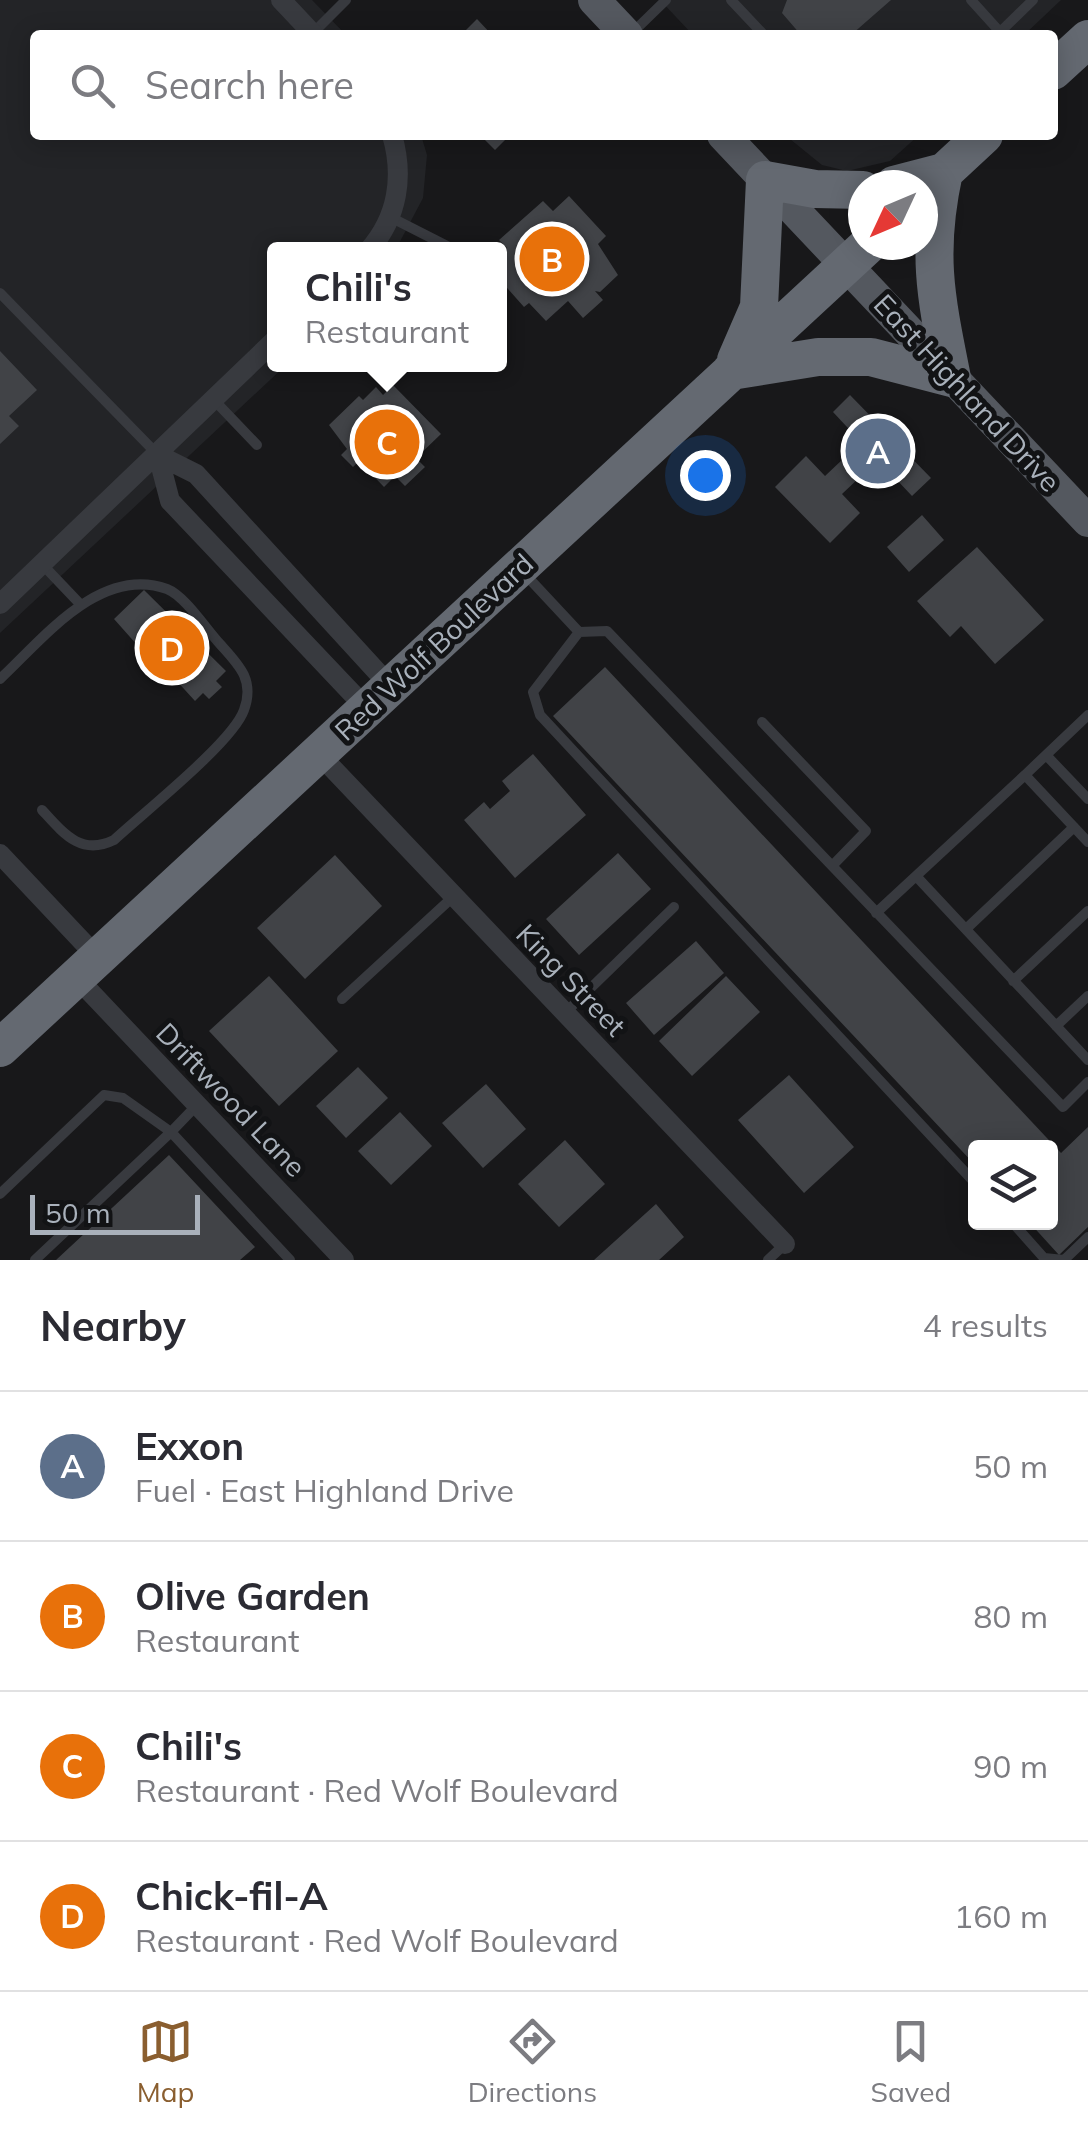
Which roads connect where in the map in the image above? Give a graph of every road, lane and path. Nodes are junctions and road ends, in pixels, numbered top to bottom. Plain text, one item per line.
1 (281, 0) edge
2 (346, 0) edge
3 (594, 0) edge
4 (666, 0) edge
5 (731, 0) edge
6 (971, 0) edge
7 (1033, 0) edge
8 (309, 30) edge
9 (317, 30) edge
10 (623, 30) edge
11 (633, 30) edge
12 (759, 30) edge
13 (996, 30) edge
14 (1002, 30) edge
15 (1088, 39) edge
16 (1058, 66) edge
17 (393, 140) edge
18 (727, 140) edge
19 (979, 140) edge
20 (938, 178) edge
21 (765, 180) junction
22 (848, 190) edge
23 (392, 218) junction
24 (374, 242) edge
25 (439, 242) edge
26 (848, 248) edge
27 (852, 260) edge
28 (861, 260) edge
29 (932, 260) edge
30 (0, 293) edge
31 (267, 348) edge
32 (732, 371) junction
33 (952, 378) junction
34 (214, 400) junction
35 (256, 445) dead end
36 (158, 455) junction
37 (1088, 521) edge
38 (42, 564) junction
39 (519, 568) junction
40 (0, 604) edge
41 (81, 605) junction
42 (579, 632) junction
43 (0, 679) edge
44 (379, 698) junction
45 (1088, 715) edge
46 (762, 722) dead end
47 (318, 754) junction
48 (1046, 755) junction
49 (1025, 775) junction
50 (1088, 799) edge
51 (42, 810) dead end
52 (1074, 826) junction
53 (1088, 842) edge
54 (0, 854) edge
55 (832, 866) junction
56 (916, 876) junction
57 (454, 896) junction
58 (674, 907) dead end
59 (1088, 911) edge
60 (876, 913) junction
61 (966, 930) junction
62 (88, 968) junction
63 (1013, 980) junction
64 (1088, 996) edge
65 (342, 1000) dead end
66 (564, 1013) junction
67 (1056, 1026) junction
68 (0, 1048) edge
69 (1088, 1060) edge
70 (1088, 1082) edge
71 (197, 1105) junction
72 (171, 1132) junction
73 (968, 1175) edge
74 (0, 1194) edge
75 (1019, 1230) edge
76 (1088, 1237) edge
77 (785, 1244) joint
78 (331, 1255) edge
79 (35, 1260) edge
80 (290, 1260) edge
81 (768, 1260) edge

1 - 8 street
2 - 9 lane
3 - 10 main road
4 - 11 lane
5 - 12 lane
6 - 13 lane
7 - 14 lane
15 - 16 highway
17 - 23 street
18 - 21 main road, East Highland Drive
19 - 20 highway
21 - 22 highway
21 - 26 main road, East Highland Drive
21 - 32 highway
23 - 24 street
23 - 25 lane
27 - 32 highway, Red Wolf Boulevard
28 - 33 main road, East Highland Drive
29 - 33 highway
30 - 36 lane
31 - 34 street
32 - 33 highway
32 - 39 highway, Red Wolf Boulevard
33 - 37 main road, East Highland Drive
34 - 35 lane
34 - 36 street
36 - 38 street
36 - 44 street
36 - 44 street
38 - 40 street
38 - 41 lane
39 - 42 lane
39 - 44 highway, Red Wolf Boulevard
41 - 43 lane
41 - 51 lane
42 - 55 lane
42 - 73 lane
44 - 47 highway, Red Wolf Boulevard
45 - 48 lane
46 - 55 lane
47 - 57 street, King Street
47 - 62 highway, Red Wolf Boulevard
48 - 49 lane
48 - 50 lane
49 - 52 lane
49 - 56 lane
52 - 53 lane
52 - 61 lane
54 - 62 street, Driftwood Lane
55 - 60 lane
56 - 60 lane
56 - 61 lane
57 - 65 lane
57 - 66 street, King Street
58 - 66 lane
59 - 63 lane
60 - 70 lane
61 - 63 lane
62 - 68 highway, Red Wolf Boulevard
62 - 71 street, Driftwood Lane
63 - 67 lane
64 - 67 lane
66 - 77 street, King Street
67 - 69 lane
71 - 72 lane
71 - 78 street, Driftwood Lane
72 - 74 lane
72 - 79 lane
72 - 80 lane
75 - 76 lane
77 - 81 lane

